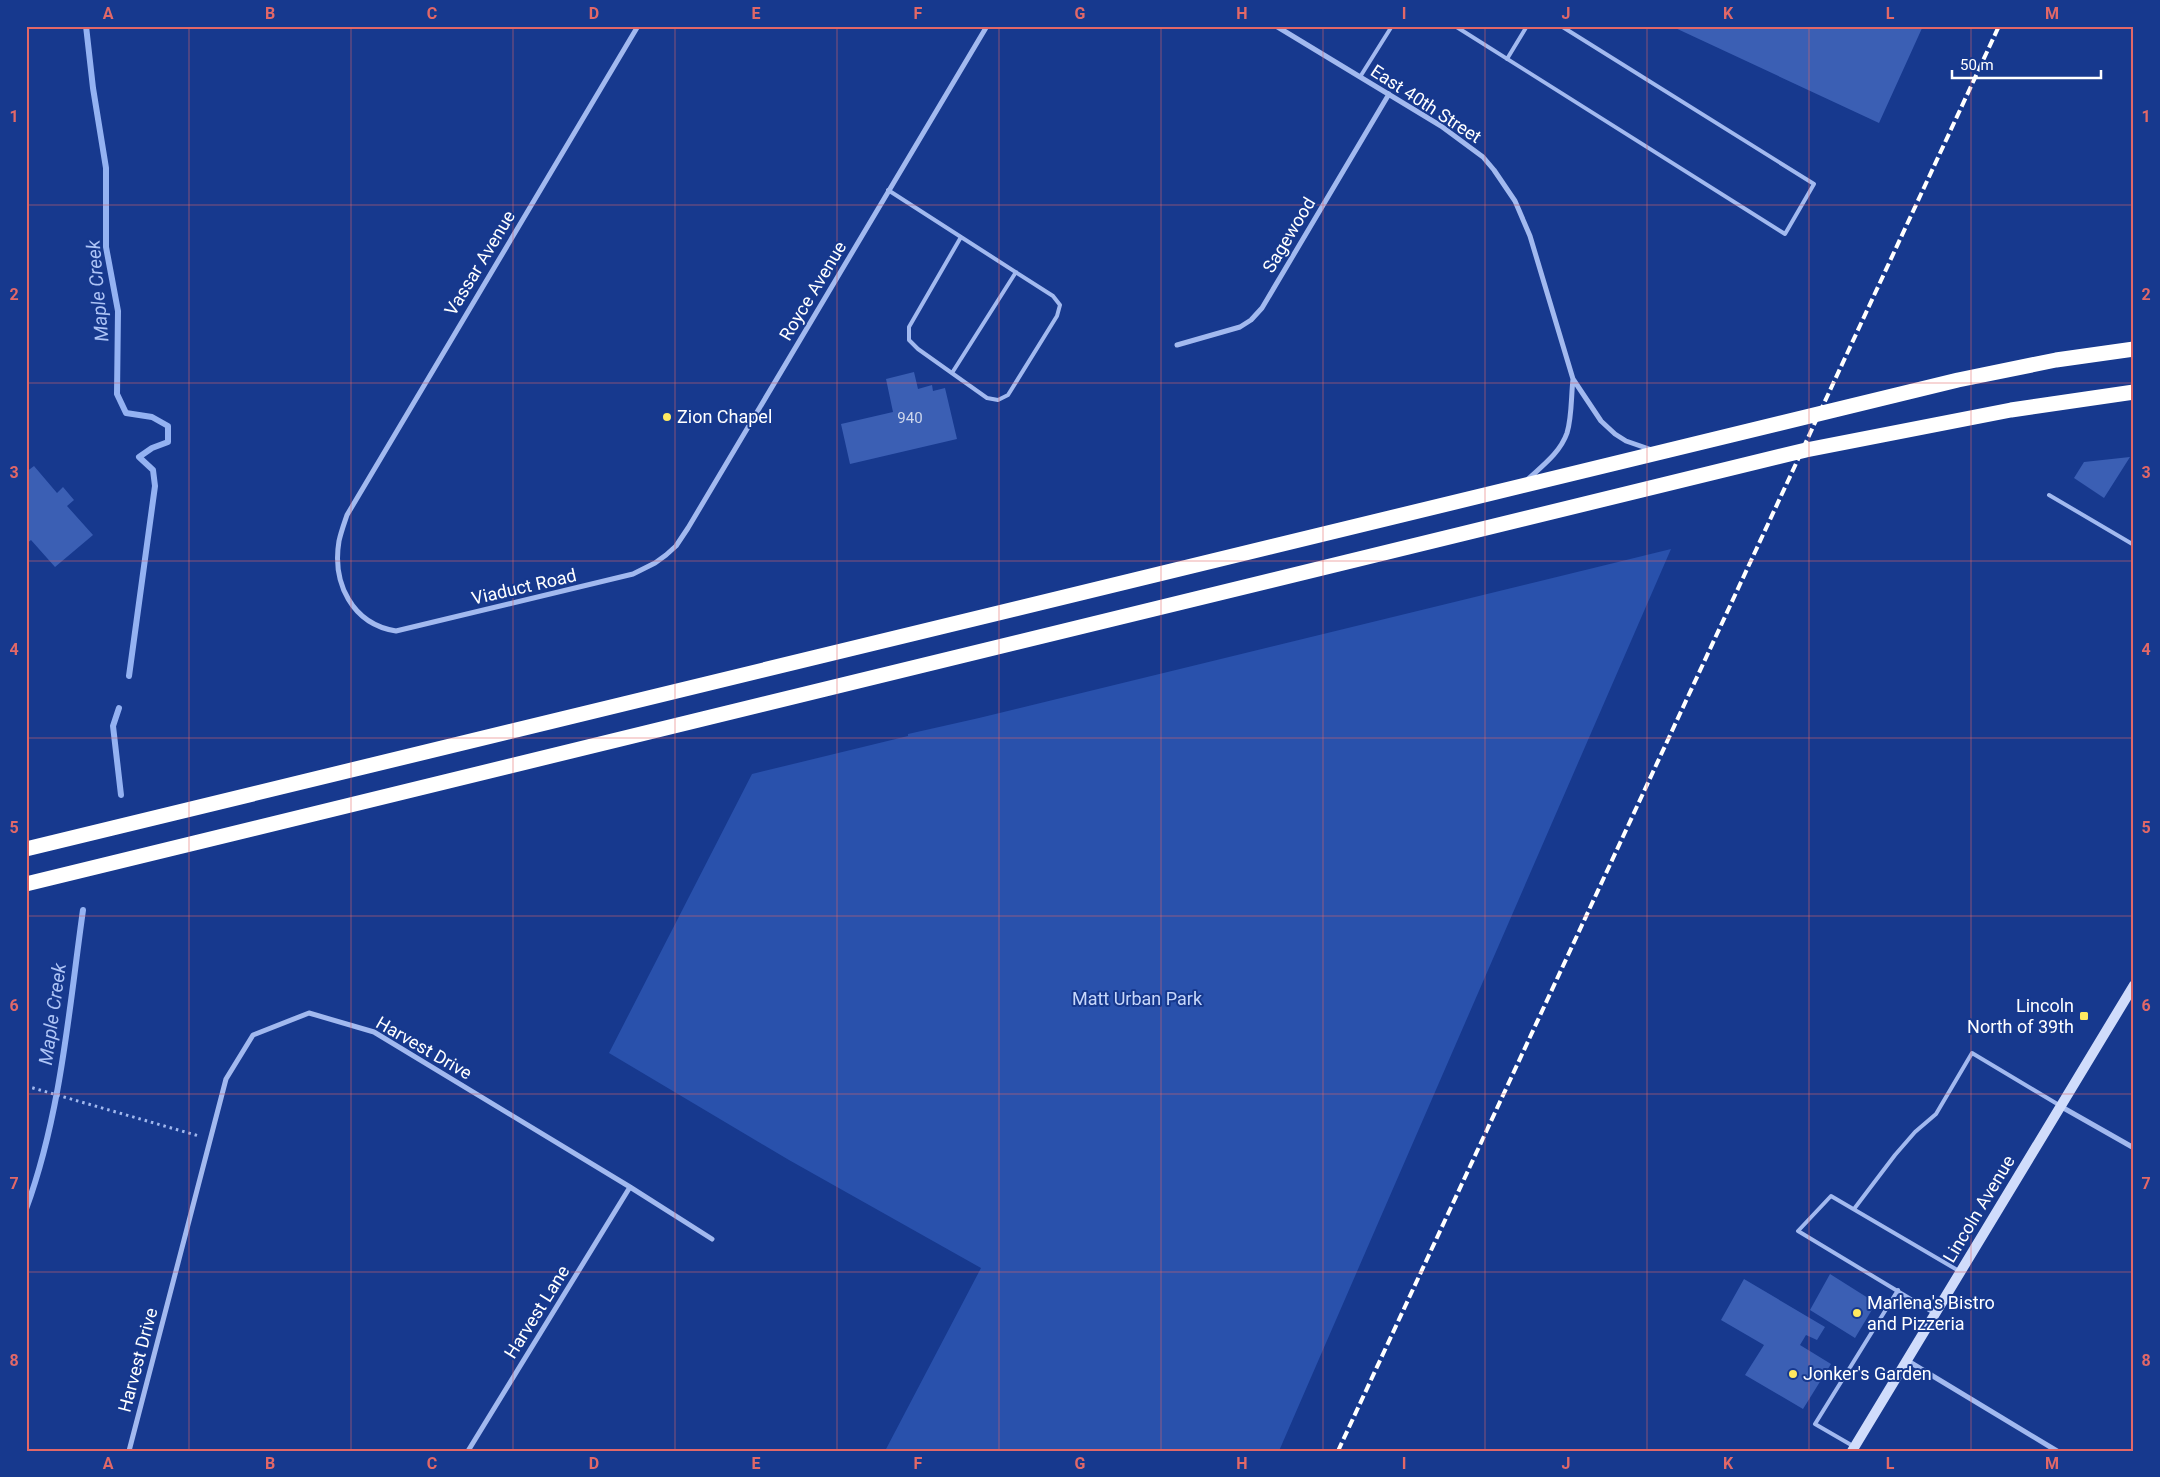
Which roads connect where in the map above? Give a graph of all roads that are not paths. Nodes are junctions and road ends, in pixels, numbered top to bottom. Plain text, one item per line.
1 (638, 26) edge
2 (987, 26) edge
3 (1276, 26) edge
4 (1392, 26) edge
5 (1455, 26) edge
6 (1527, 26) edge
7 (1561, 26) edge
8 (1507, 59) junction
9 (1360, 77) junction
10 (1389, 94) junction
11 (888, 190) junction
12 (961, 237) junction
13 (1016, 272) junction
14 (1177, 345) dead end
15 (2134, 349) edge
16 (952, 374) junction
17 (1574, 379) junction
18 (2134, 392) edge
19 (1658, 452) junction
20 (1522, 485) junction
21 (2049, 494) dead end
22 (2134, 546) edge
23 (656, 563) joint
24 (396, 630) joint
25 (26, 849) edge
26 (26, 884) edge
27 (2134, 985) edge
28 (2060, 1106) junction
29 (2134, 1148) edge
30 (630, 1187) junction
31 (1854, 1209) junction
32 (712, 1239) dead end
33 (1960, 1272) junction
34 (1898, 1290) junction
35 (1936, 1314) junction
36 (1908, 1361) junction
37 (1854, 1449) edge
38 (129, 1451) edge
39 (468, 1451) edge
40 (2057, 1451) edge

1 - 24 street, Vassar Avenue
2 - 11 street, Royce Avenue
3 - 9 street, East 40th Street
4 - 9 lane
5 - 8 lane
6 - 8 lane
7 - 8 lane
9 - 10 street, East 40th Street
10 - 14 street, Sagewood
10 - 17 street, East 40th Street
11 - 12 lane
11 - 23 street, Royce Avenue
12 - 13 lane
12 - 16 lane
13 - 16 lane
13 - 16 lane
15 - 19 highway
17 - 19 street
17 - 20 street
18 - 26 highway
19 - 20 highway
20 - 25 highway
21 - 22 lane
23 - 24 street, Viaduct Road
27 - 28 main road, Lincoln Avenue
28 - 29 street
28 - 31 lane
28 - 33 main road, Lincoln Avenue
30 - 32 street, Harvest Drive
30 - 38 street, Harvest Drive
30 - 39 street, Harvest Lane
31 - 33 lane
31 - 34 lane
33 - 35 main road, Lincoln Avenue
34 - 35 lane
34 - 37 lane
35 - 36 main road, Lincoln Avenue
36 - 37 main road, Lincoln Avenue
36 - 40 street

